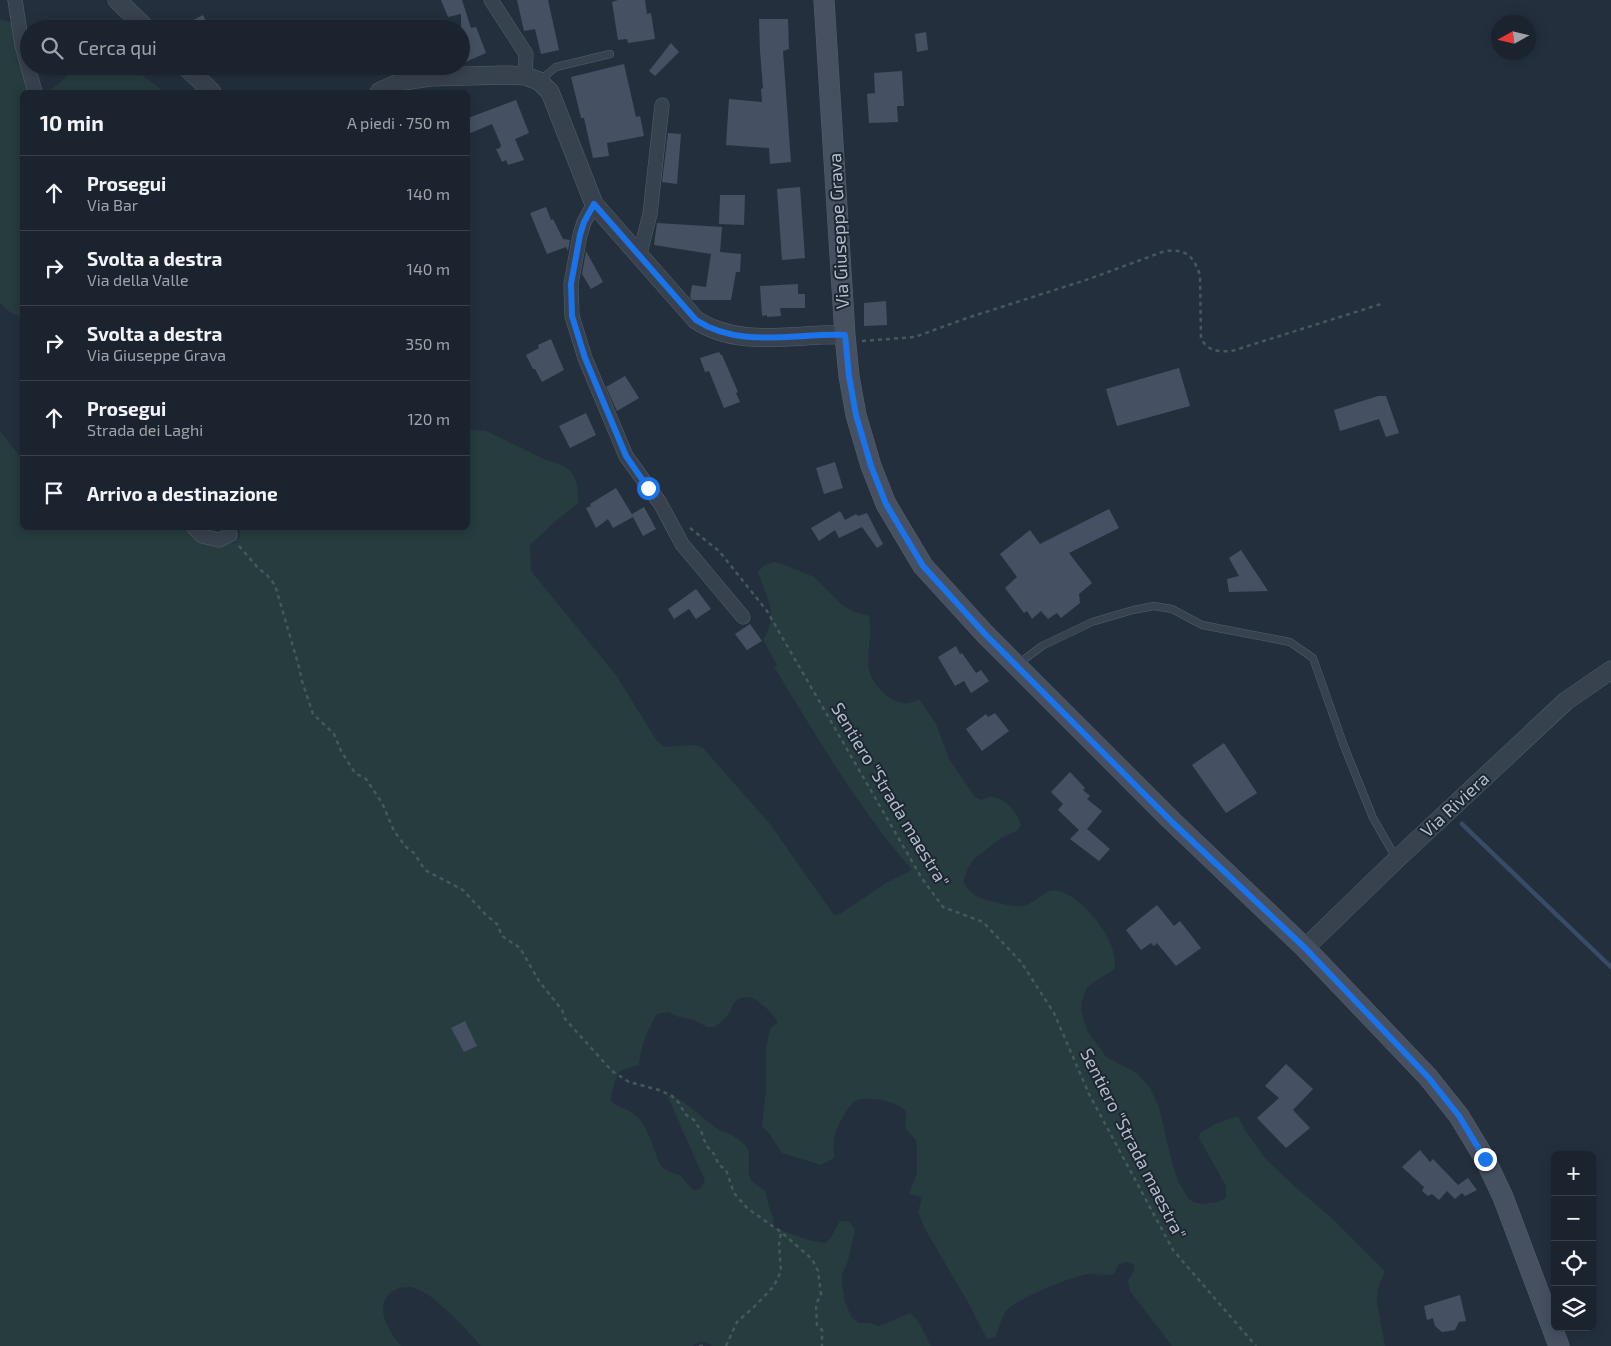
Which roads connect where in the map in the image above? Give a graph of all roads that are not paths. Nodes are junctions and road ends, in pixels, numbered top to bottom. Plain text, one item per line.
1 (15, 0) edge
2 (117, 0) edge
3 (491, 0) edge
4 (824, 0) edge
5 (138, 20) edge
6 (20, 32) edge
7 (610, 54) dead end
8 (30, 75) edge
9 (194, 75) edge
10 (532, 78) junction
11 (34, 90) edge
12 (210, 90) edge
13 (384, 90) edge
14 (662, 105) dead end
15 (594, 204) junction
16 (639, 257) junction
17 (845, 338) junction
18 (196, 530) edge
19 (230, 531) edge
20 (743, 617) dead end
21 (1016, 666) junction
22 (1611, 670) edge
23 (1397, 859) junction
24 (1305, 948) junction
25 (1559, 1346) edge

1 - 6 street
2 - 5 street
3 - 10 street
4 - 17 main road, Via Giuseppe Grava
7 - 10 lane
8 - 11 street
9 - 12 street
10 - 13 street
10 - 15 street
14 - 16 street
15 - 16 street
15 - 20 street
16 - 17 street
17 - 21 main road, Via Giuseppe Grava
18 - 19 street
21 - 23 lane
21 - 24 main road, Via Giuseppe Grava
22 - 23 street, Via Riviera
23 - 24 street, Via Riviera
24 - 25 main road, Via Giuseppe Grava

